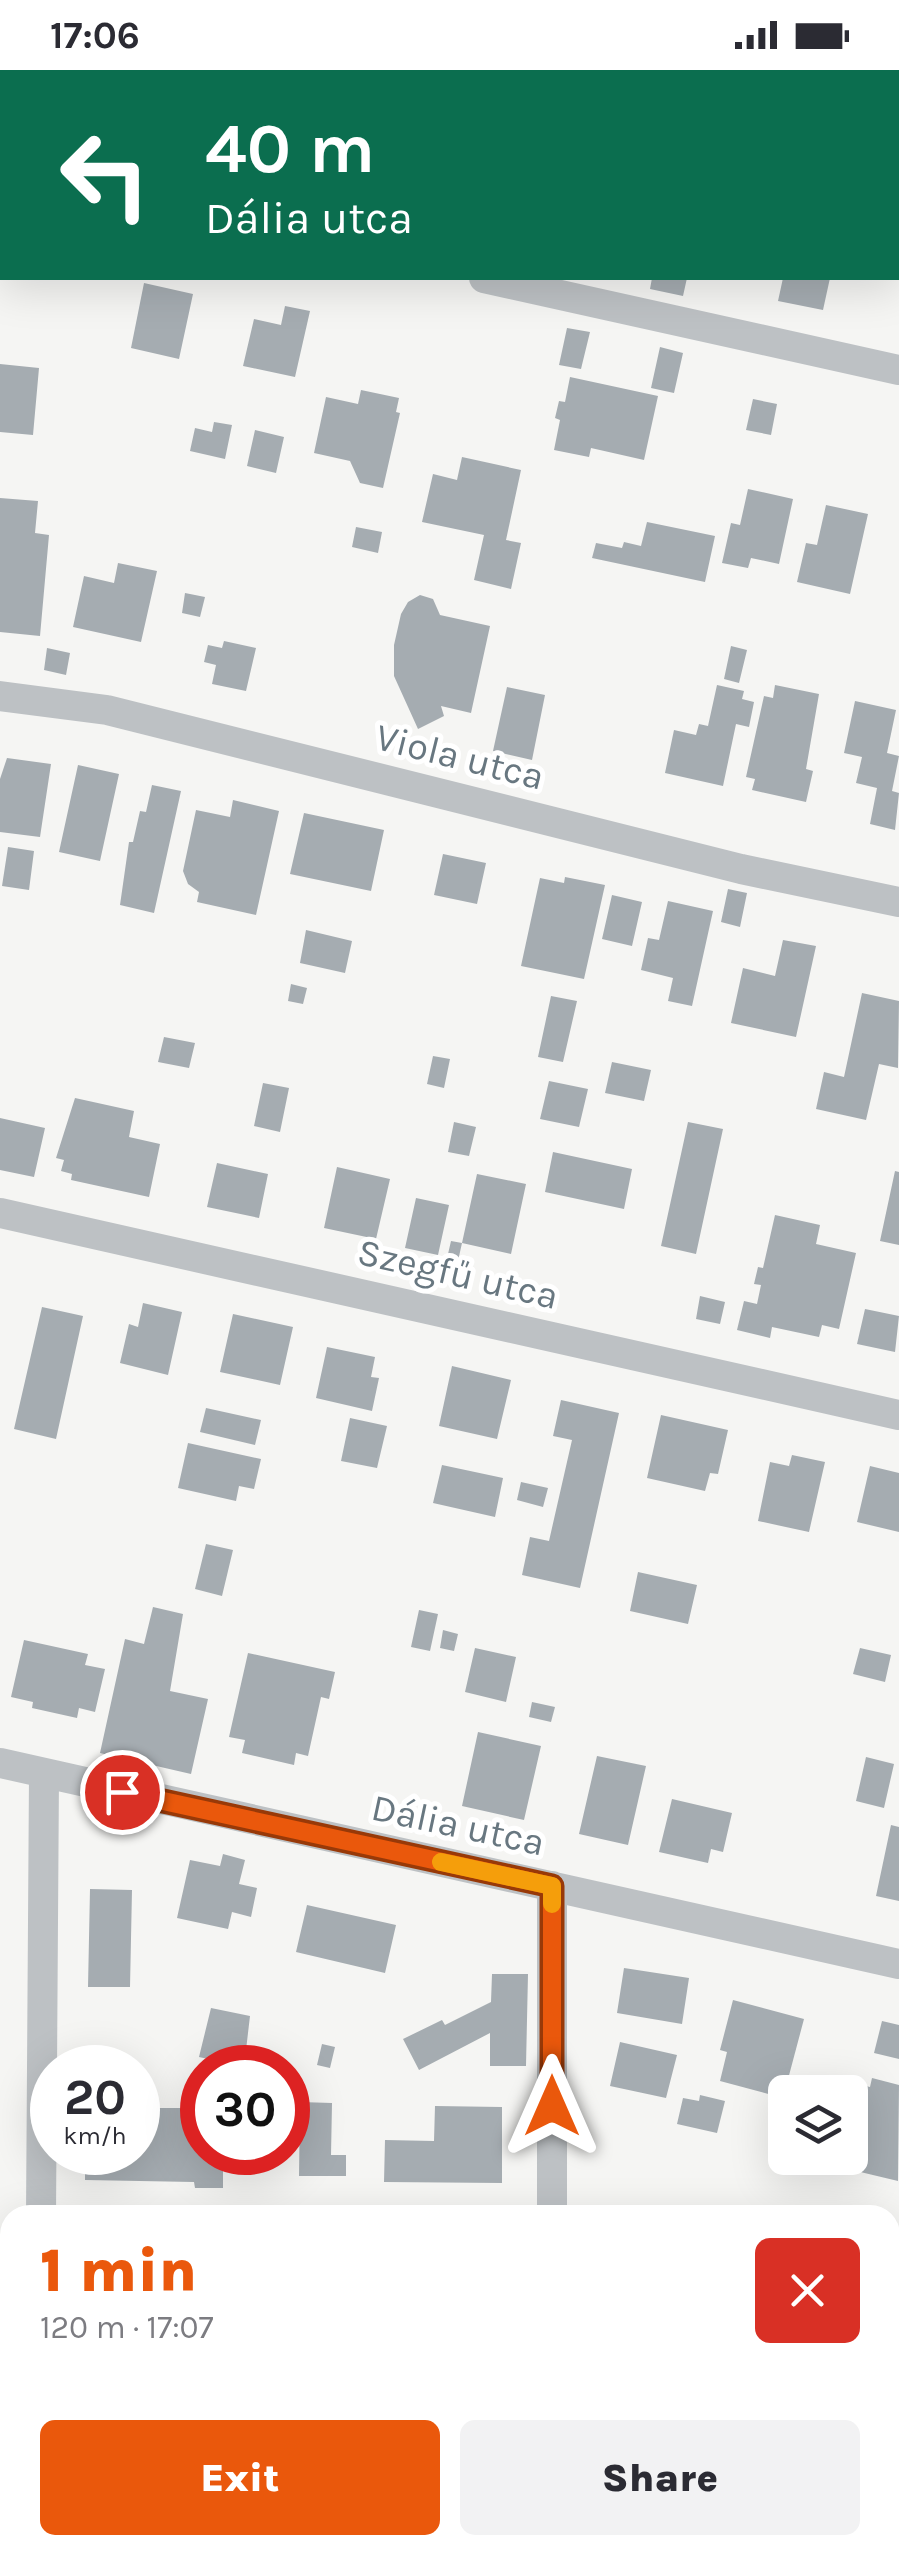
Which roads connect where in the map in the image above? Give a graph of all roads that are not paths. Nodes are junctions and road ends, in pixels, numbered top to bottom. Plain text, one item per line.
1 (493, 280) edge
2 (899, 370) edge
3 (0, 696) edge
4 (899, 902) edge
5 (0, 1213) edge
6 (899, 1415) edge
7 (0, 1763) edge
8 (44, 1775) junction
9 (552, 1886) junction
10 (899, 1964) edge
11 (41, 2205) edge
12 (552, 2205) edge

1 - 2 street
3 - 4 street, Viola utca
5 - 6 street, Szegfű utca
7 - 8 street, Dália utca
8 - 9 street, Dália utca
8 - 11 street
9 - 10 street, Dália utca
9 - 12 street

